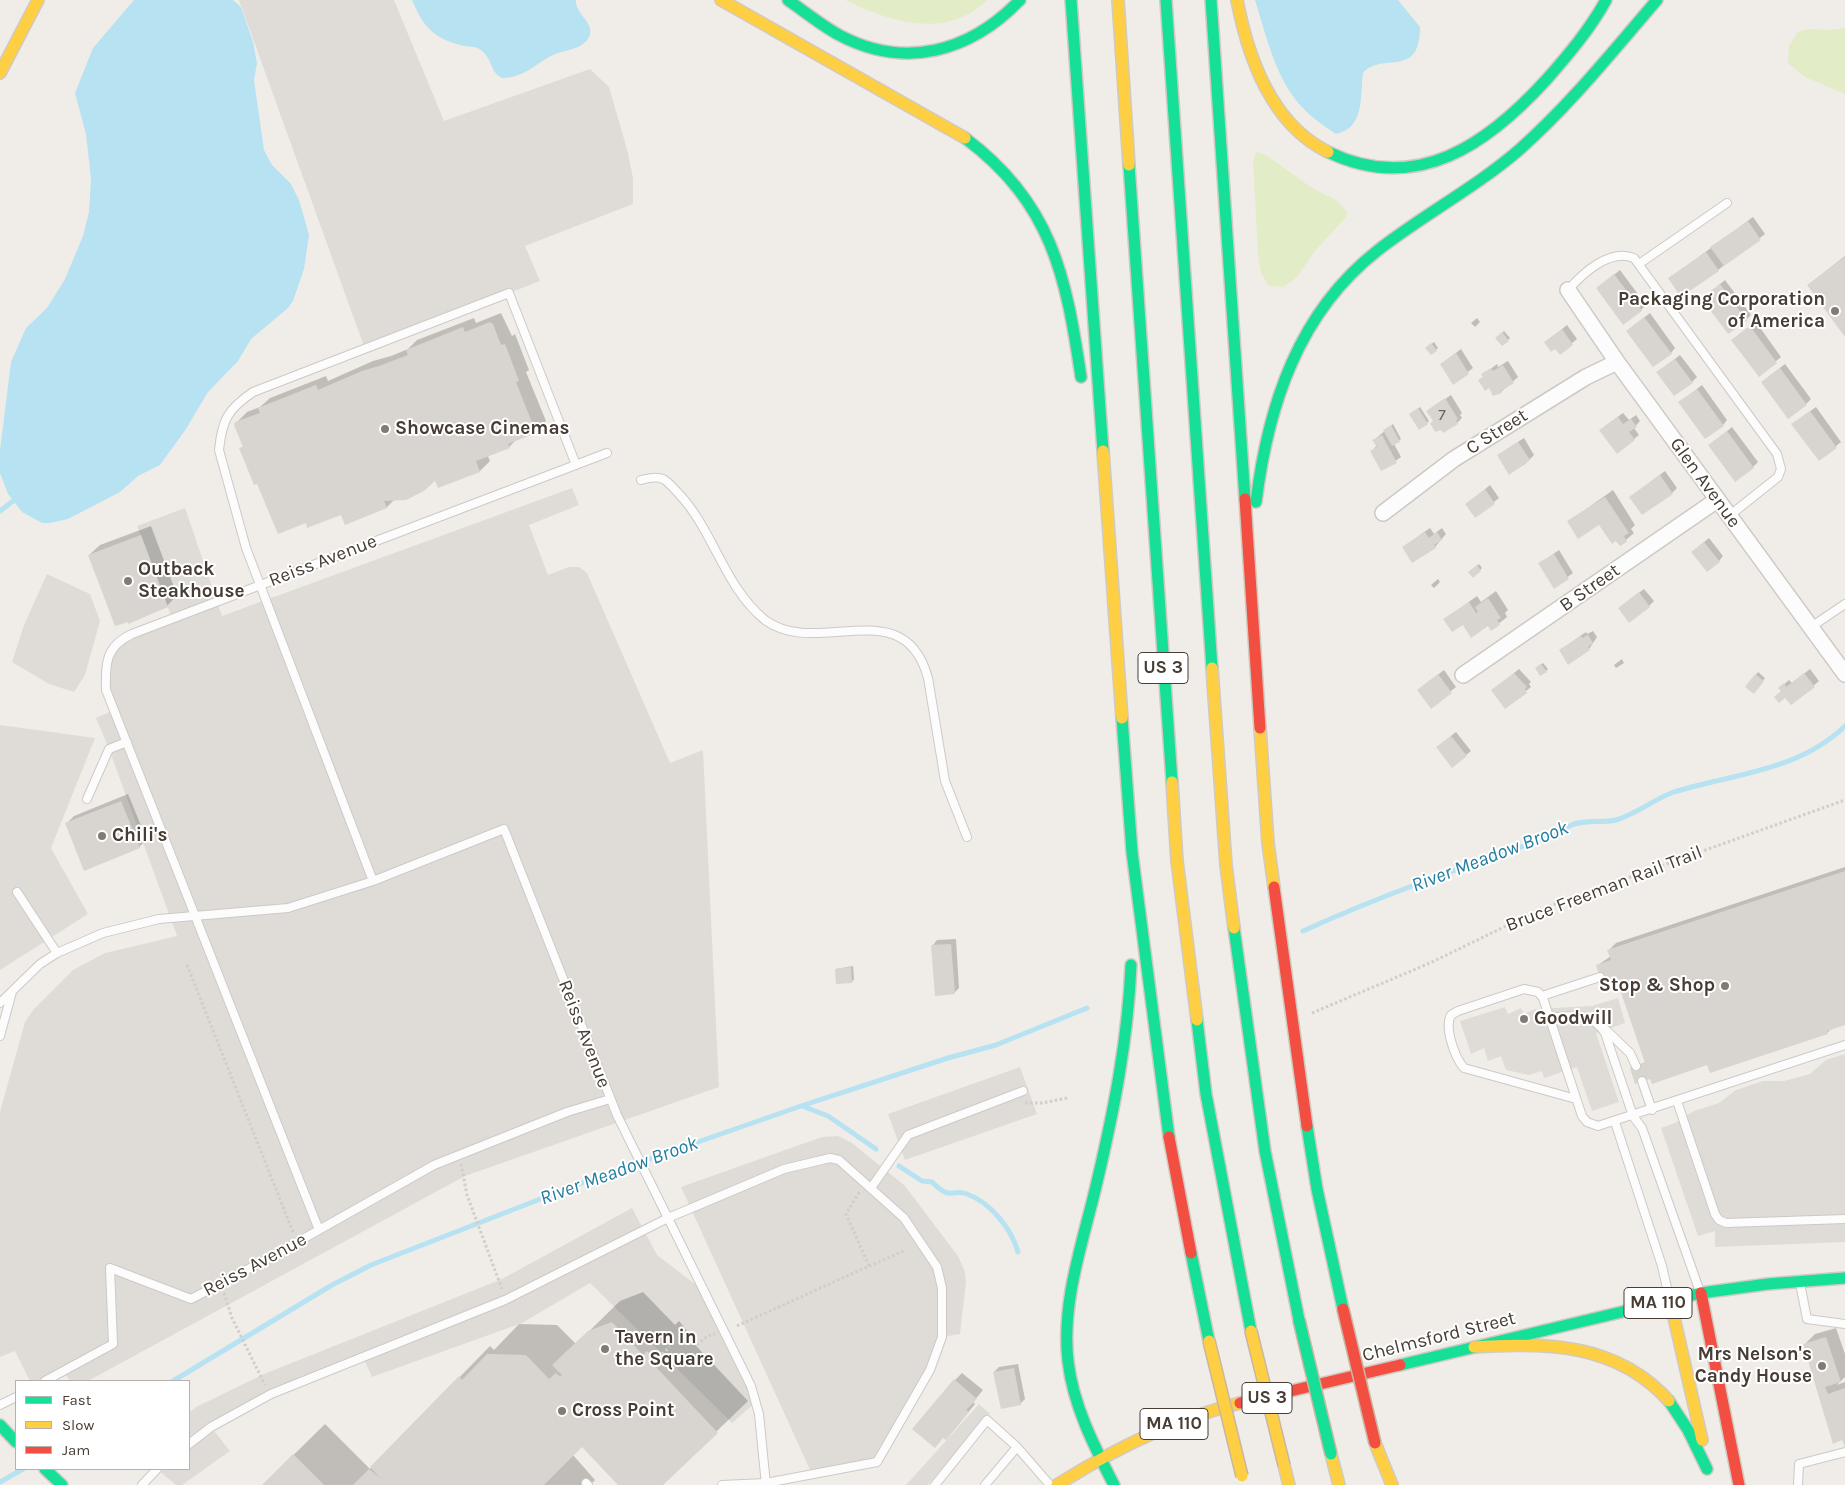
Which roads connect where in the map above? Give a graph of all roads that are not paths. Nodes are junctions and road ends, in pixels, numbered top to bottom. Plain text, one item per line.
1 (38, 0) edge
2 (721, 0) edge
3 (730, 0) edge
4 (788, 0) edge
5 (1020, 0) edge
6 (1071, 0) edge
7 (1118, 0) edge
8 (1166, 0) edge
9 (1211, 0) edge
10 (1237, 0) edge
11 (1606, 0) edge
12 (1657, 0) edge
13 (772, 30) junction
14 (0, 73) edge
15 (1727, 203) dead end
16 (1639, 264) junction
17 (1568, 290) joint
18 (1617, 362) junction
19 (1083, 386) dead end
20 (1089, 425) dead end
21 (607, 453) dead end
22 (576, 465) junction
23 (641, 480) dead end
24 (1717, 500) junction
25 (1383, 513) dead end
26 (1729, 516) junction
27 (1110, 562) junction
28 (260, 586) junction
29 (1845, 604) edge
30 (1252, 609) junction
31 (1811, 627) junction
32 (1845, 674) edge
33 (1463, 676) dead end
34 (126, 742) junction
35 (87, 799) dead end
36 (967, 837) dead end
37 (1132, 852) junction
38 (373, 881) junction
39 (17, 892) dead end
40 (194, 915) junction
41 (1131, 938) dead end
42 (57, 953) junction
43 (1131, 957) dead end
44 (1600, 977) dead end
45 (12, 991) junction
46 (1542, 996) junction
47 (0, 1003) edge
48 (1549, 1018) junction
49 (1600, 1024) junction
50 (0, 1036) edge
51 (1845, 1046) edge
52 (1636, 1066) dead end
53 (1642, 1082) dead end
54 (1023, 1091) dead end
55 (610, 1099) junction
56 (1576, 1099) junction
57 (1678, 1101) junction
58 (1652, 1110) junction
59 (1633, 1116) junction
60 (1615, 1122) junction
61 (868, 1186) junction
62 (668, 1218) junction
63 (1845, 1219) edge
64 (319, 1230) junction
65 (1845, 1278) edge
66 (1800, 1281) junction
67 (1701, 1293) junction
68 (1670, 1300) junction
69 (1845, 1324) edge
70 (1474, 1347) junction
71 (47, 1380) edge
72 (15, 1398) edge
73 (0, 1406) edge
74 (0, 1425) edge
75 (15, 1441) edge
76 (190, 1443) edge
77 (1375, 1443) junction
78 (1017, 1447) junction
79 (1845, 1452) edge
80 (1100, 1458) junction
81 (46, 1470) edge
82 (156, 1470) edge
83 (1243, 1480) edge
84 (766, 1484) edge
85 (62, 1485) edge
86 (142, 1485) edge
87 (722, 1485) edge
88 (935, 1485) edge
89 (985, 1485) edge
90 (1050, 1485) edge
91 (1057, 1485) edge
92 (1114, 1485) edge
93 (1289, 1485) edge
94 (1340, 1485) edge
95 (1385, 1485) edge
96 (1392, 1485) edge
97 (1739, 1485) edge
98 (1798, 1485) edge

1 - 14 main road
2 - 13 main road
3 - 13 main road
4 - 5 main road
6 - 27 main road
7 - 93 main road, US 3, bridge
8 - 94 main road, US 3, bridge
9 - 30 main road
10 - 11 main road
12 - 30 main road
13 - 19 main road
15 - 16 lane
16 - 17 lane
16 - 26 lane
17 - 18 street, Glen Avenue
18 - 24 street, Glen Avenue
18 - 25 street, C Street
20 - 27 main road
21 - 22 lane, Reiss Avenue
22 - 28 lane, Reiss Avenue
22 - 28 lane
23 - 36 lane
24 - 26 street, Glen Avenue
24 - 33 street, B Street
26 - 31 street, Glen Avenue
27 - 37 main road
28 - 34 lane, Reiss Avenue
28 - 38 lane, Reiss Avenue
29 - 31 lane
30 - 77 main road, bridge
31 - 32 street, Glen Avenue
34 - 35 lane
34 - 40 lane, Reiss Avenue
37 - 41 main road
37 - 83 main road, bridge
38 - 40 lane, Reiss Avenue
38 - 55 lane, Reiss Avenue
39 - 42 lane
40 - 42 lane, Reiss Avenue
40 - 64 lane, Reiss Avenue
42 - 45 lane, Reiss Avenue
43 - 80 main road
44 - 46 lane
45 - 47 lane, Reiss Avenue
45 - 50 lane
46 - 48 lane
46 - 56 lane
48 - 49 lane
48 - 56 lane
49 - 52 lane
49 - 59 lane
51 - 57 lane
53 - 58 lane
54 - 61 lane
55 - 62 lane
55 - 64 lane, Reiss Avenue
56 - 60 lane
57 - 58 lane
57 - 63 lane
58 - 59 lane
59 - 60 lane
59 - 67 lane
60 - 68 lane
61 - 62 lane
61 - 84 lane
62 - 76 lane
62 - 84 lane
64 - 71 lane, Reiss Avenue
65 - 66 main road, Chelmsford Street / MA 110
66 - 67 main road, Chelmsford Street / MA 110
66 - 69 lane
67 - 68 main road, Chelmsford Street / MA 110
67 - 97 main road
68 - 70 main road, Chelmsford Street / MA 110
68 - 70 main road
70 - 80 main road, Chelmsford Street / MA 110
72 - 73 lane
74 - 75 main road
77 - 95 main road
77 - 96 main road
78 - 88 lane
78 - 89 lane
78 - 90 lane
79 - 98 lane
80 - 91 main road, Chelmsford Street / MA 110
80 - 92 main road
81 - 85 main road
82 - 86 lane
84 - 87 lane

